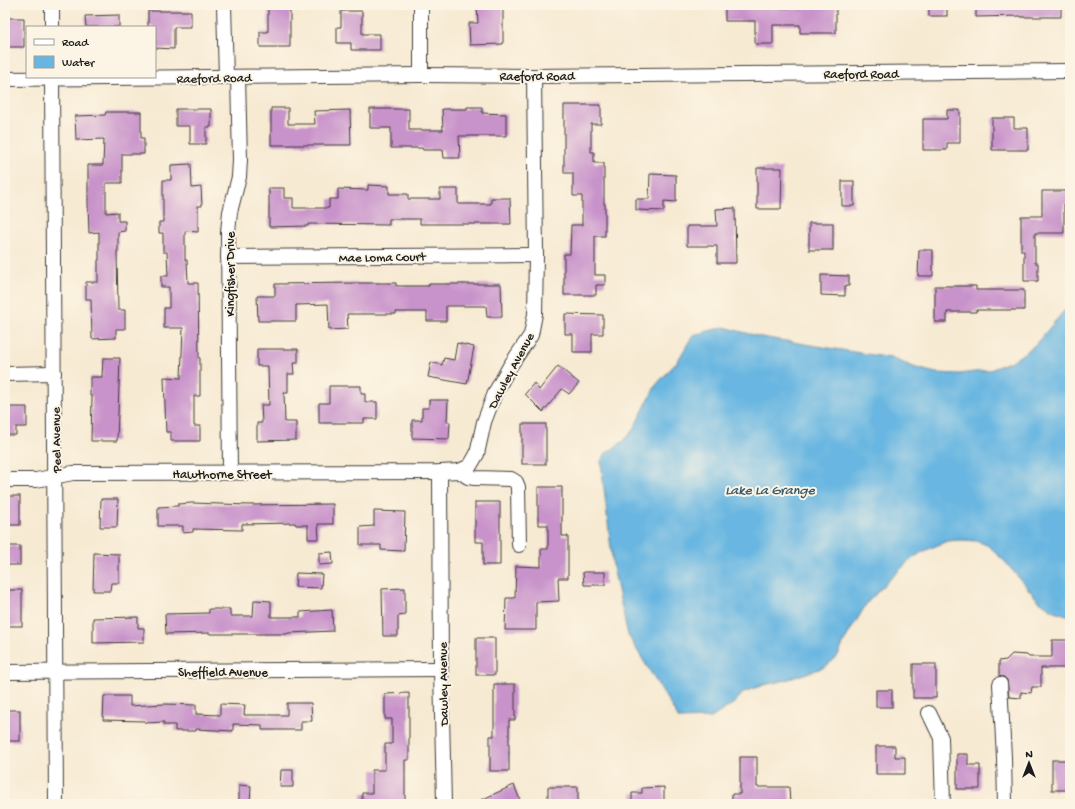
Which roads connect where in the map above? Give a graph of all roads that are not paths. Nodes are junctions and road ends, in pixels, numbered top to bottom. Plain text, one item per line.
1 (52, 5) edge
2 (224, 5) edge
3 (420, 5) edge
4 (52, 26) edge
5 (1070, 71) edge
6 (421, 75) junction
7 (534, 76) junction
8 (156, 77) edge
9 (232, 77) junction
10 (52, 78) edge
11 (5, 79) edge
12 (536, 255) junction
13 (228, 257) junction
14 (54, 373) junction
15 (5, 374) edge
16 (459, 471) junction
17 (230, 472) junction
18 (440, 472) junction
19 (55, 476) junction
20 (5, 480) edge
21 (518, 545) dead end
22 (441, 669) junction
23 (5, 672) edge
24 (56, 672) junction
25 (1000, 684) dead end
26 (929, 713) dead end
27 (56, 804) edge
28 (444, 804) edge
29 (943, 804) edge
30 (1005, 804) edge

1 - 4 street
2 - 9 street, Kingfisher Drive
3 - 6 street
5 - 7 street, Raeford Road
6 - 7 street, Raeford Road
6 - 9 street, Raeford Road
7 - 12 street, Dawley Avenue
8 - 9 street, Raeford Road
9 - 13 street, Kingfisher Drive
10 - 11 street, Raeford Road
10 - 14 street, Peel Avenue
12 - 13 street, Mae Loma Court
12 - 16 street, Dawley Avenue
13 - 17 street, Kingfisher Drive
14 - 15 street
14 - 19 street, Peel Avenue
16 - 18 street
16 - 21 street
17 - 18 street, Hawthorne Street
17 - 19 street, Hawthorne Street
18 - 22 street, Dawley Avenue
19 - 20 street, Hawthorne Street
19 - 24 street, Peel Avenue
22 - 24 street, Sheffield Avenue
22 - 28 street, Dawley Avenue
23 - 24 street, Sheffield Avenue
24 - 27 street, Peel Avenue
25 - 30 street
26 - 29 street

